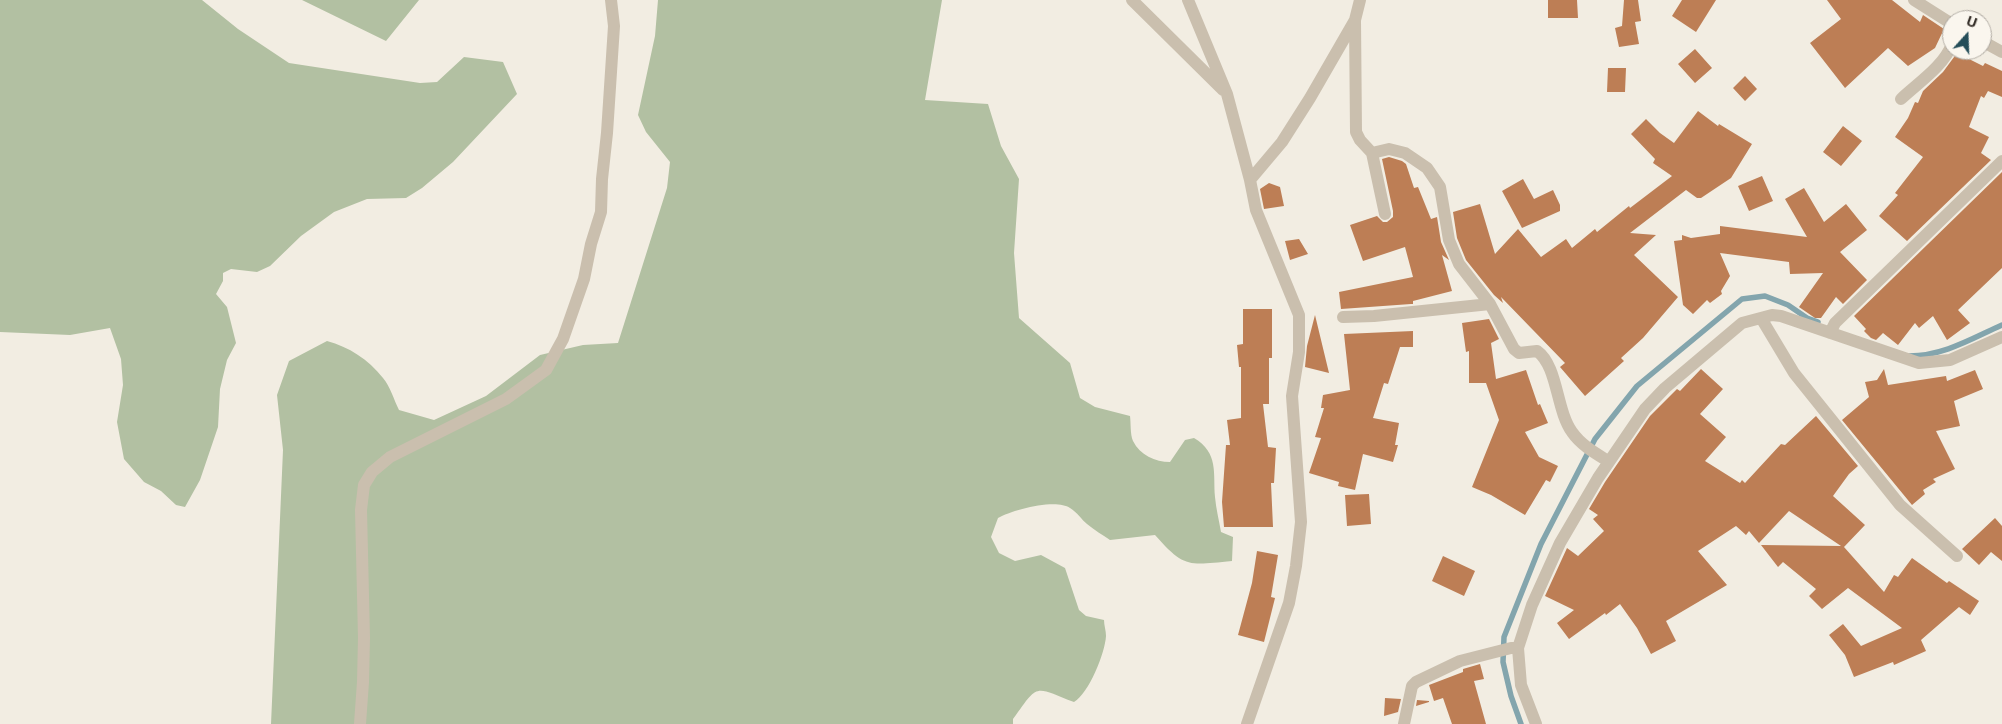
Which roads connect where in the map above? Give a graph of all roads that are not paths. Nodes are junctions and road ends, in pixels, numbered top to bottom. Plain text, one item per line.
1 (611, 0) edge
2 (1132, 0) edge
3 (1188, 0) edge
4 (1360, 0) edge
5 (1914, 0) edge
6 (1942, 18) edge
7 (1355, 20) junction
8 (1942, 60) edge
9 (1227, 94) junction
10 (1901, 99) dead end
11 (1372, 153) junction
12 (2002, 162) edge
13 (1250, 180) junction
14 (1386, 214) dead end
15 (1490, 304) junction
16 (1343, 317) dead end
17 (1761, 318) junction
18 (1832, 328) junction
19 (2002, 337) edge
20 (1604, 459) junction
21 (1957, 556) dead end
22 (1509, 649) junction
23 (360, 724) edge
24 (1247, 724) edge
25 (1404, 724) edge
26 (1536, 724) edge

1 - 23 street
2 - 9 street
3 - 9 street
4 - 7 street
5 - 6 street
7 - 11 street
7 - 13 street
8 - 10 street
9 - 13 street
11 - 14 street
11 - 15 street
12 - 18 street
13 - 24 street
15 - 16 street
15 - 20 street
17 - 18 street
17 - 20 street
17 - 21 street
18 - 19 street
20 - 22 street
22 - 25 street
22 - 26 street

